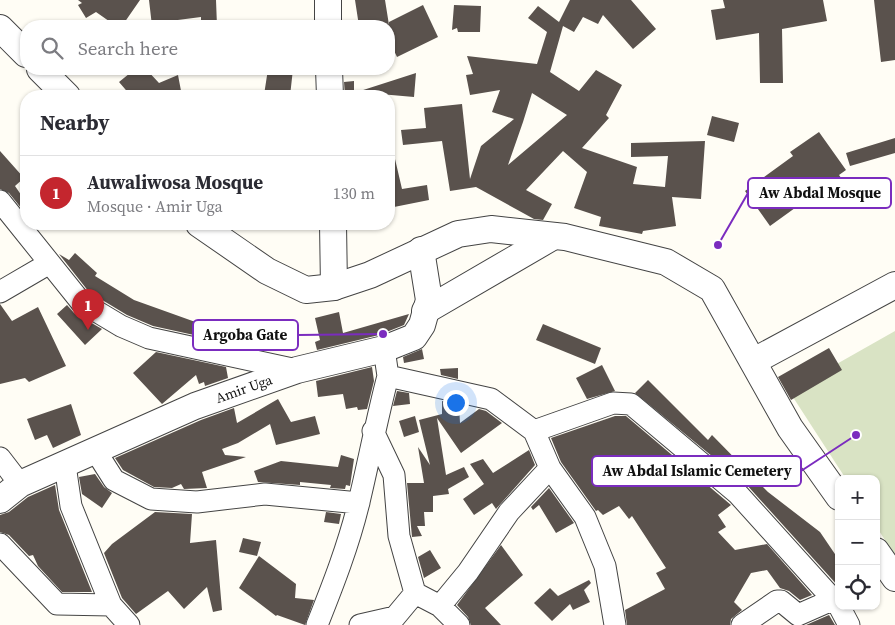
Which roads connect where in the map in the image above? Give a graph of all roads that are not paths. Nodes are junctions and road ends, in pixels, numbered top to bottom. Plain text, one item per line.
1 (328, 0) edge
2 (328, 20) edge
3 (0, 28) edge
4 (20, 48) edge
5 (46, 75) edge
6 (329, 75) edge
7 (61, 90) edge
8 (330, 90) edge
9 (0, 201) edge
10 (20, 227) edge
11 (22, 230) edge
12 (208, 230) edge
13 (332, 230) edge
14 (554, 236) junction
15 (421, 250) junction
16 (48, 264) junction
17 (895, 285) edge
18 (334, 287) junction
19 (0, 292) edge
20 (425, 311) junction
21 (384, 349) junction
22 (754, 361) junction
23 (297, 370) junction
24 (388, 376) junction
25 (374, 430) junction
26 (534, 431) junction
27 (96, 450) junction
28 (0, 458) edge
29 (65, 465) junction
30 (550, 468) junction
31 (835, 491) edge
32 (10, 492) edge
33 (359, 503) junction
34 (0, 544) edge
35 (880, 557) edge
36 (895, 578) edge
37 (415, 593) junction
38 (835, 602) edge
39 (111, 605) junction
40 (835, 605) edge
41 (440, 606) junction
42 (840, 610) edge
43 (397, 621) edge
44 (128, 625) edge
45 (317, 625) edge
46 (360, 625) edge
47 (459, 625) edge
48 (615, 625) edge
49 (742, 625) edge
50 (849, 625) edge

1 - 2 street
3 - 4 street
5 - 7 street
6 - 8 street
9 - 10 street
11 - 16 street
12 - 18 street
13 - 18 street
14 - 15 street
14 - 20 street
14 - 22 street
15 - 18 street
15 - 20 street, Amir Uga
16 - 19 street
16 - 23 street
17 - 22 street
20 - 21 street, Amir Uga
21 - 23 street, Amir Uga
21 - 24 street
22 - 31 street
23 - 27 street, Amir Uga
24 - 25 street
24 - 26 street
25 - 33 street
25 - 37 street
26 - 30 street
26 - 38 street
27 - 29 street, Amir Uga
27 - 33 street
28 - 32 street
29 - 32 street, Amir Uga
29 - 39 street
30 - 41 street
30 - 48 street
33 - 45 street
34 - 39 street
35 - 36 street
37 - 41 street
37 - 43 street
39 - 44 street
40 - 49 street
41 - 47 street
42 - 50 street
43 - 46 street

